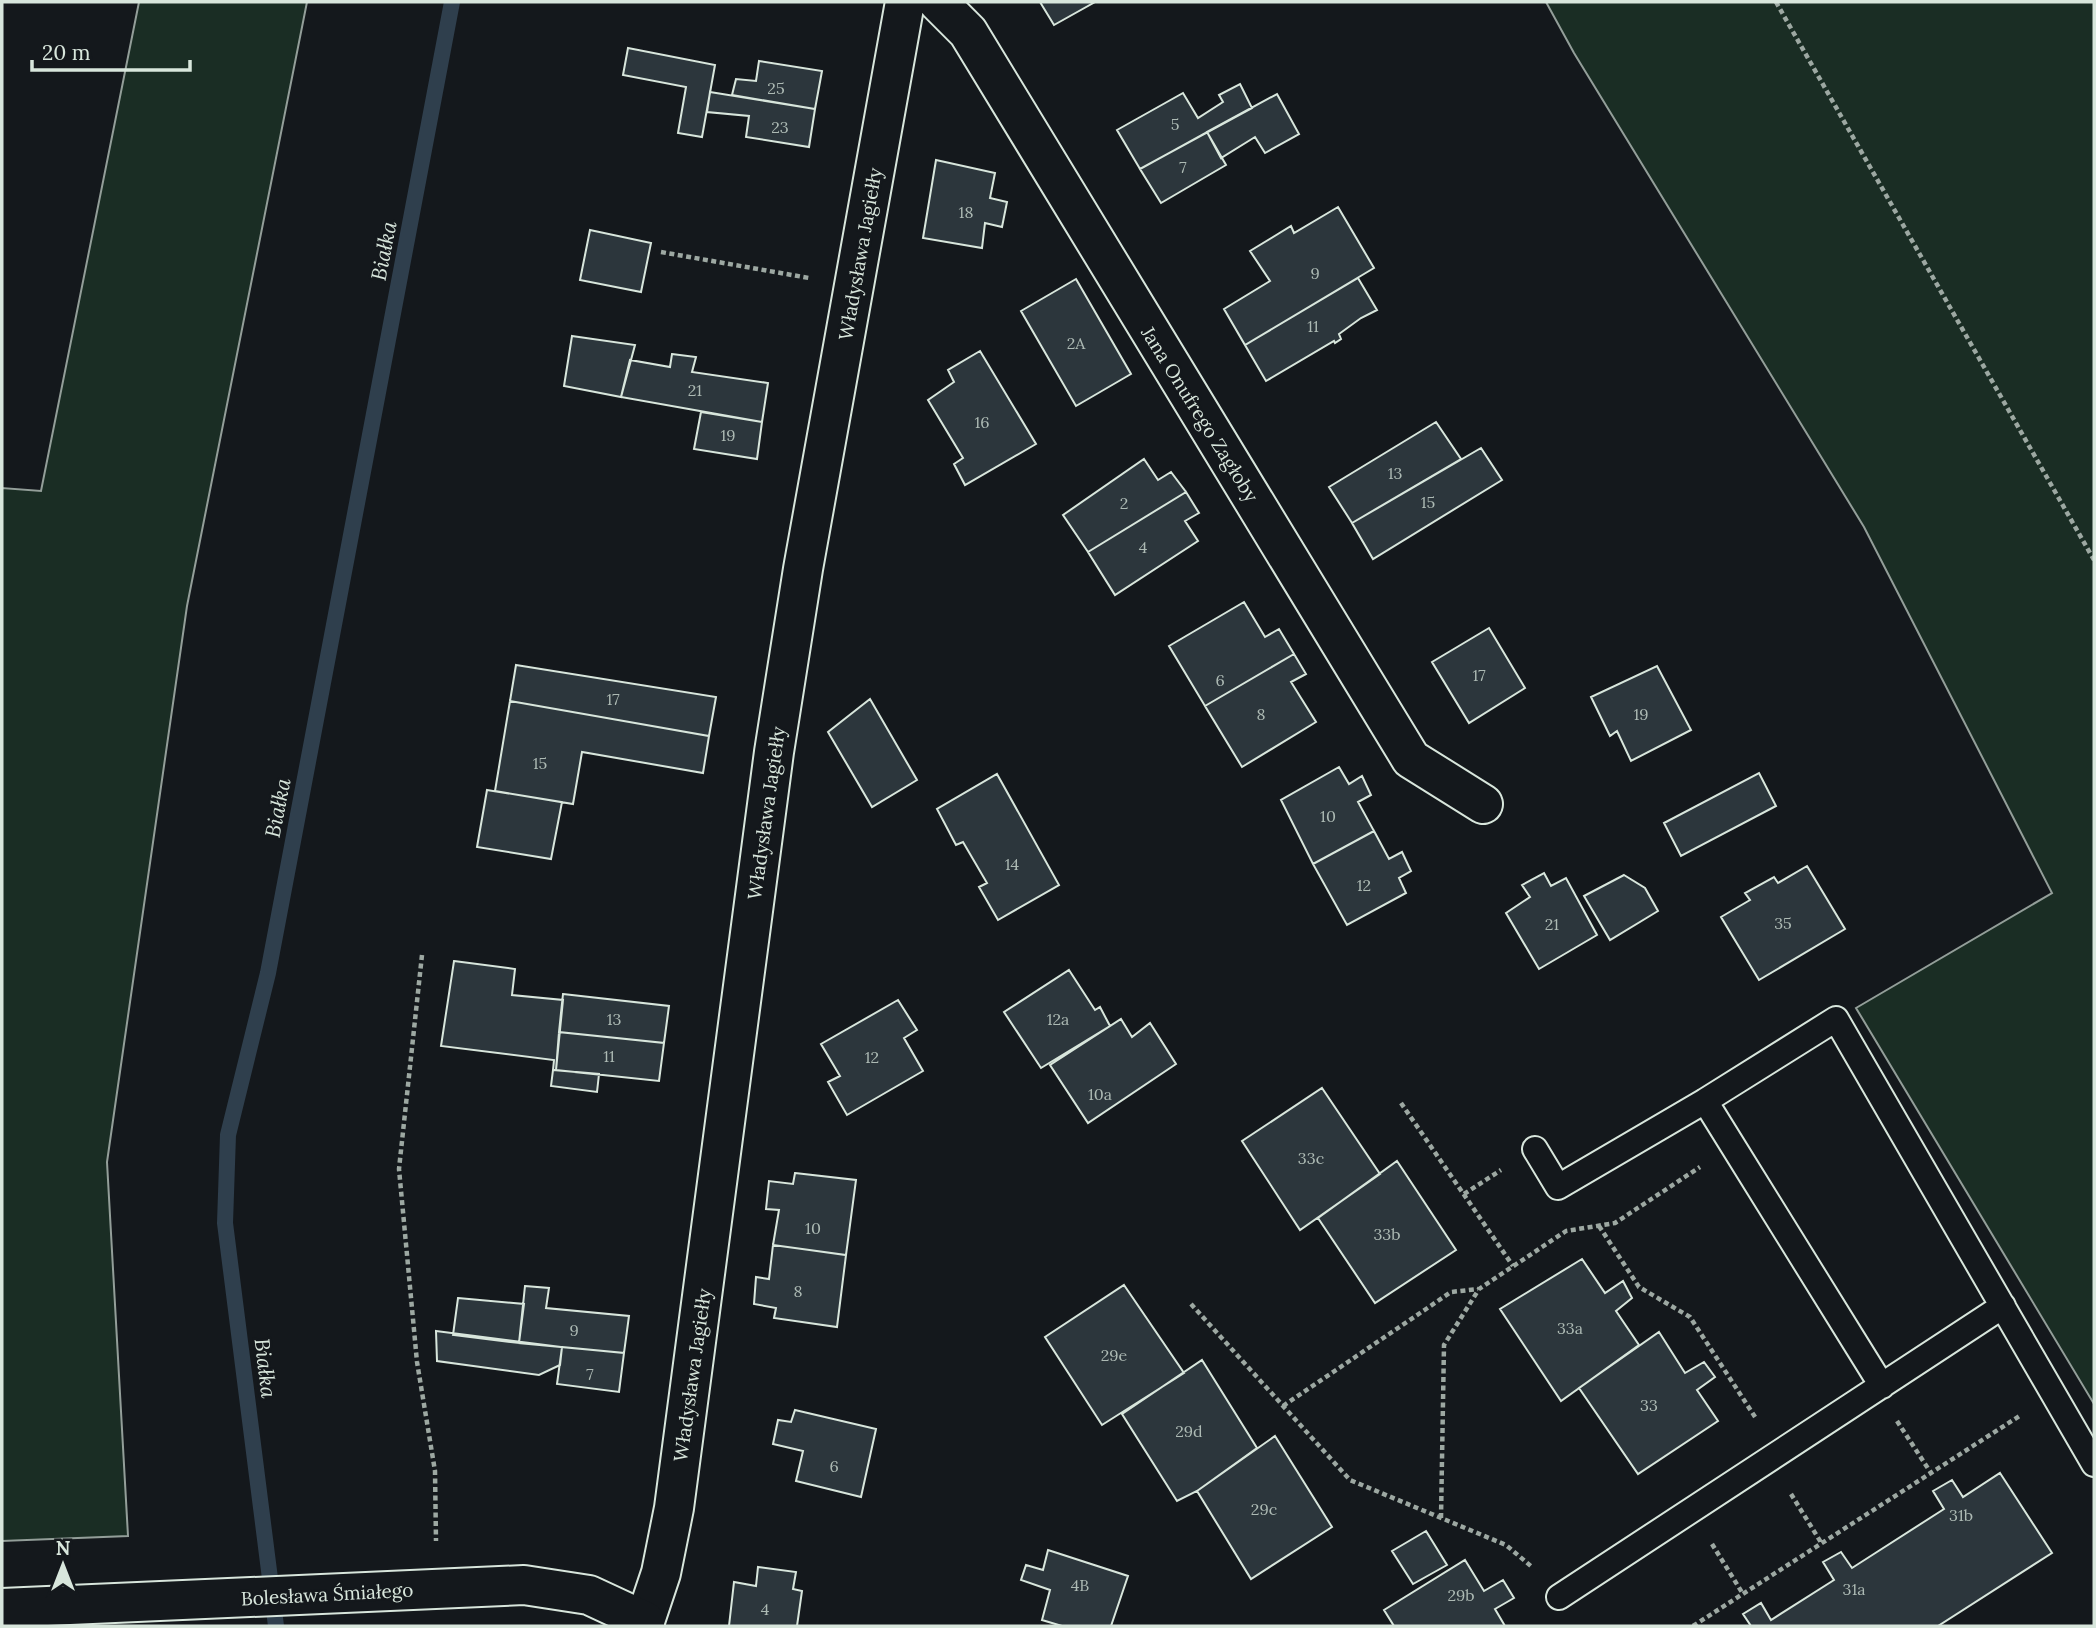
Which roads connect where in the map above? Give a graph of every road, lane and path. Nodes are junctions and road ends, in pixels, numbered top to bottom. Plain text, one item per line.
1 (905, 2) edge
2 (938, 2) edge
3 (1776, 2) edge
4 (661, 251) dead end
5 (855, 286) junction
6 (2094, 560) edge
7 (1483, 804) dead end
8 (422, 955) dead end
9 (1705, 1101) junction
10 (1401, 1103) dead end
11 (1733, 1145) junction
12 (1535, 1149) dead end
13 (1599, 1226) junction
14 (1513, 1266) junction
15 (1479, 1289) junction
16 (1191, 1304) dead end
17 (2003, 1306) junction
18 (1882, 1386) junction
19 (2054, 1394) junction
20 (1283, 1406) junction
21 (1773, 1457) junction
22 (2094, 1464) edge
23 (1931, 1474) junction
24 (1690, 1511) junction
25 (1441, 1518) junction
26 (1822, 1544) junction
27 (437, 1588) junction
28 (1743, 1594) junction
29 (1559, 1597) joint
30 (2, 1608) edge
31 (645, 1624) edge
32 (1693, 1626) edge

1 - 5 street, Władysława Jagiełły
2 - 7 street, Jana Onufrego Zagłoby
3 - 6 path
4 - 5 path
5 - 31 street, Władysława Jagiełły
8 - 27 path
9 - 11 lane
9 - 12 lane
9 - 17 lane
10 - 14 path
11 - 13 path
11 - 18 lane
13 - 14 path
13 - 21 path
14 - 15 path
15 - 20 path
15 - 25 path
16 - 20 path
17 - 18 lane
17 - 19 lane
18 - 21 lane
18 - 23 path
19 - 22 lane
19 - 23 path
20 - 25 path
21 - 24 lane
21 - 26 path
23 - 26 path
24 - 28 path
24 - 29 lane
25 - 29 path
26 - 28 path
27 - 30 street, Bolesława Śmiałego
27 - 31 street, Bolesława Śmiałego
28 - 32 path

